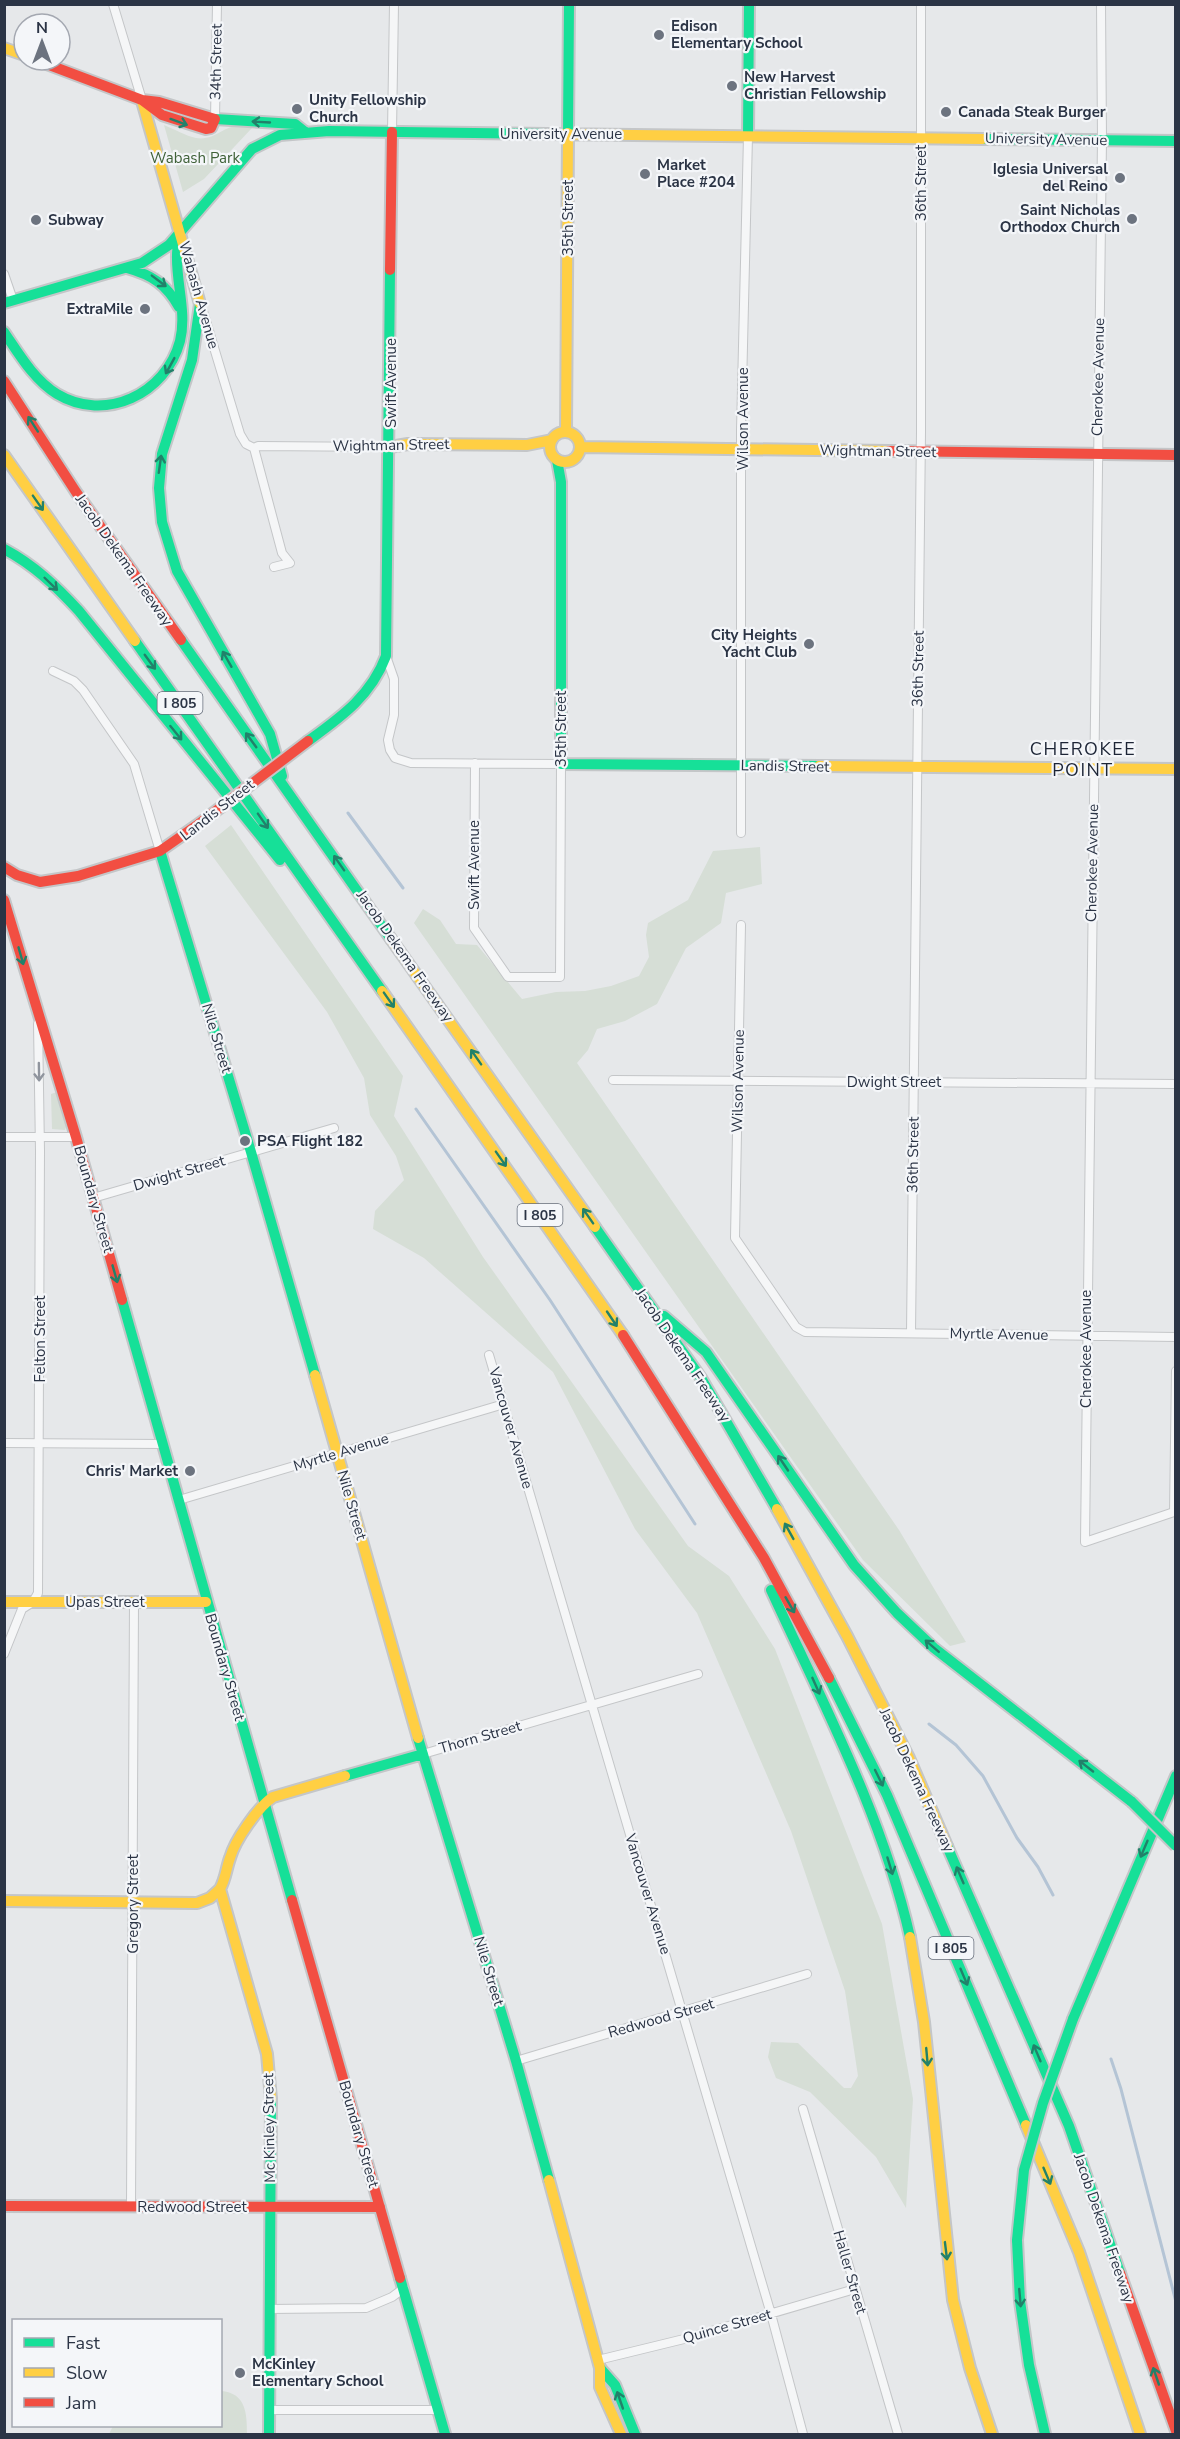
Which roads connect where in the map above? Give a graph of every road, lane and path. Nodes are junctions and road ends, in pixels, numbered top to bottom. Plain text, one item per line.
1 (113, 4) edge
2 (217, 4) edge
3 (394, 4) edge
4 (569, 4) edge
5 (749, 4) edge
6 (921, 4) edge
7 (1101, 4) edge
8 (68, 72) edge
9 (142, 100) junction
10 (215, 119) junction
11 (305, 132) junction
12 (392, 132) junction
13 (568, 134) junction
14 (748, 136) junction
15 (921, 137) junction
16 (1102, 140) junction
17 (1176, 141) edge
18 (180, 232) junction
19 (127, 268) junction
20 (4, 274) edge
21 (9, 301) edge
22 (200, 304) junction
23 (180, 310) junction
24 (4, 332) edge
25 (4, 381) edge
26 (566, 432) junction
27 (552, 440) junction
28 (527, 445) junction
29 (390, 447) junction
30 (580, 447) junction
31 (254, 448) junction
32 (742, 449) junction
33 (920, 453) junction
34 (1097, 454) junction
35 (4, 455) edge
36 (1176, 455) edge
37 (554, 457) junction
38 (571, 461) junction
39 (561, 482) junction
40 (4, 549) edge
41 (274, 567) dead end
42 (387, 656) junction
43 (53, 671) dead end
44 (395, 758) joint
45 (475, 763) junction
46 (561, 764) junction
47 (742, 765) junction
48 (917, 767) junction
49 (1093, 769) junction
50 (1176, 769) edge
51 (285, 787) junction
52 (741, 833) dead end
53 (160, 851) junction
54 (4, 867) edge
55 (4, 900) edge
56 (741, 925) dead end
57 (355, 952) junction
58 (560, 976) joint
59 (38, 1014) junction
60 (613, 1080) dead end
61 (738, 1081) junction
62 (914, 1082) junction
63 (1090, 1083) junction
64 (1176, 1084) edge
65 (334, 1128) dead end
66 (4, 1137) edge
67 (40, 1137) junction
68 (76, 1137) junction
69 (251, 1152) junction
70 (93, 1198) junction
71 (735, 1238) joint
72 (648, 1302) junction
73 (911, 1333) junction
74 (1086, 1335) junction
75 (1176, 1336) edge
76 (489, 1355) dead end
77 (1176, 1371) edge
78 (504, 1404) junction
79 (4, 1443) edge
80 (40, 1443) junction
81 (163, 1444) junction
82 (337, 1454) junction
83 (717, 1482) junction
84 (179, 1500) junction
85 (4, 1602) edge
86 (33, 1602) junction
87 (134, 1602) junction
88 (206, 1602) junction
89 (4, 1654) edge
90 (698, 1674) dead end
91 (592, 1705) junction
92 (423, 1754) junction
93 (1176, 1776) edge
94 (264, 1803) junction
95 (1176, 1845) edge
96 (220, 1889) junction
97 (4, 1901) edge
98 (133, 1901) junction
99 (807, 1974) dead end
100 (683, 2012) junction
101 (516, 2061) junction
102 (804, 2109) dead end
103 (4, 2206) edge
104 (131, 2207) junction
105 (270, 2207) junction
106 (380, 2207) junction
107 (404, 2288) junction
108 (855, 2289) junction
109 (269, 2309) junction
110 (771, 2314) junction
111 (599, 2364) junction
112 (269, 2410) junction
113 (438, 2410) junction
114 (1176, 2431) edge
115 (269, 2434) edge
116 (445, 2434) edge
117 (621, 2434) edge
118 (635, 2434) edge
119 (803, 2434) edge
120 (898, 2434) edge
121 (992, 2434) edge
122 (1045, 2434) edge
123 (1140, 2434) edge

1 - 9 street, Wabash Avenue
2 - 10 street, 34th Street
3 - 12 street, Swift Avenue
4 - 13 main road, 35th Street
5 - 14 main road, Wilson Avenue
6 - 15 street, 36th Street
7 - 16 street, Cherokee Avenue
8 - 9 main road
9 - 10 main road
9 - 18 main road, Wabash Avenue
11 -> 10 main road
11 - 12 main road, University Avenue
11 - 18 main road, University Avenue
12 - 13 main road, University Avenue
12 - 29 main road, Swift Avenue
13 - 14 main road, University Avenue
13 - 26 main road, 35th Street
14 - 15 main road, University Avenue
14 - 32 street, Wilson Avenue
15 - 16 main road, University Avenue
15 - 33 street, 36th Street
16 - 17 main road, University Avenue
16 - 34 street, Cherokee Avenue
18 - 19 main road, University Avenue
18 - 22 main road, Wabash Avenue
18 - 23 main road
19 - 21 main road, University Avenue
19 -> 23 main road
20 - 21 street
22 - 31 street, Wabash Avenue
51 -> 22 main road
23 -> 24 main road
51 -> 25 main road, Jacob Dekema Freeway / I 805
26 - 27 main road, Wightman Street
26 - 30 main road
27 - 28 main road, Wightman Street
27 - 37 main road
28 - 29 main road, Wightman Street
28 - 37 main road, Wightman Street
29 - 31 street, Wightman Street
29 - 42 main road, Swift Avenue
30 - 32 main road, Wightman Street
30 - 38 main road
31 - 41 street, Wabash Avenue
32 - 33 main road, Wightman Street
32 - 47 street, Wilson Avenue
33 - 34 main road, Wightman Street
33 - 48 street, 36th Street
34 - 36 main road, Wightman Street
34 - 49 street, Cherokee Avenue
35 -> 57 main road, I 805
37 - 38 main road, Wightman Street
37 - 39 main road, 35th Street
38 - 39 main road, 35th Street
39 - 46 main road, 35th Street
40 -> 57 main road
42 - 44 street, Swift Avenue
42 - 53 main road, Landis Street, bridge
43 - 53 street, Nile Street
44 - 45 street, Landis Street
45 - 46 street, Landis Street
45 - 58 street, Swift Avenue
46 - 47 main road, Landis Street
46 - 58 street, 35th Street
47 - 48 main road, Landis Street
47 - 52 street, Wilson Avenue
48 - 49 main road, Landis Street
48 - 62 street, 36th Street
49 - 50 main road, Landis Street
49 - 63 street, Cherokee Avenue
72 -> 51 main road, Jacob Dekema Freeway / I 805
53 - 54 main road, Landis Street
53 - 69 main road, Nile Street
55 -> 59 main road, Boundary Street
56 - 61 street, Wilson Avenue
57 -> 83 main road, I 805
59 -> 67 street, Felton Street
59 - 68 main road, Boundary Street
60 - 61 street, Dwight Street
61 - 62 street, Dwight Street
61 - 71 street, Wilson Avenue
62 - 63 street, Dwight Street
62 - 73 street, 36th Street
63 - 64 street, Dwight Street
63 - 74 street, Cherokee Avenue
65 - 69 street, Dwight Street
66 - 67 street
67 - 68 street
67 - 80 street, Felton Street
68 - 70 main road, Boundary Street
69 - 70 street, Dwight Street
69 - 82 main road, Nile Street
70 -> 81 main road, Boundary Street
71 - 73 street, Myrtle Avenue
95 -> 72 main road, bridge
114 -> 72 main road, Jacob Dekema Freeway / I 805
73 - 74 street, Myrtle Avenue
74 - 75 street, Myrtle Avenue
74 - 77 street, Cherokee Avenue
76 - 78 street, Vancouver Avenue
78 - 82 street, Myrtle Avenue
78 - 91 street, Vancouver Avenue
79 - 80 street
80 - 81 street
80 - 86 street, Felton Street
81 - 84 main road, Boundary Street
82 - 84 street, Myrtle Avenue
82 - 92 main road, Nile Street
83 -> 121 main road
83 -> 123 main road, I 805
84 - 88 main road, Boundary Street
85 - 86 main road, Upas Street
86 - 87 main road, Upas Street
86 - 89 street, Felton Street
87 - 88 main road, Upas Street
87 - 98 street, Gregory Street
88 - 94 main road, Boundary Street
90 - 91 street, Thorn Street
91 - 92 street, Thorn Street
91 - 100 street, Vancouver Avenue
92 - 94 main road, Thorn Street
92 - 101 main road, Nile Street
93 -> 122 main road, bridge
94 - 96 main road
94 - 106 main road, Boundary Street
96 - 98 main road
96 - 105 main road, Mc Kinley Street
97 - 98 main road
98 - 104 street, Gregory Street
99 - 100 street, Redwood Street
100 - 101 street, Redwood Street
100 - 110 street, Vancouver Avenue
101 - 111 main road, Nile Street
102 - 108 street, Haller Street
103 - 104 main road, Redwood Street
104 - 105 main road, Redwood Street
105 - 106 main road, Redwood Street
105 - 109 main road, Mc Kinley Street
106 - 107 main road, Boundary Street
107 - 109 street
107 - 113 main road, Boundary Street
108 - 110 street, Quince Street
108 - 120 street, Haller Street
109 - 112 main road, Mc Kinley Street
110 - 111 street, Quince Street
110 - 119 street, Vancouver Avenue
111 - 117 main road, Nile Street
118 -> 111 main road, Nile Street
112 - 113 street
112 - 115 main road, Mc Kinley Street
113 - 116 main road, Boundary Street

